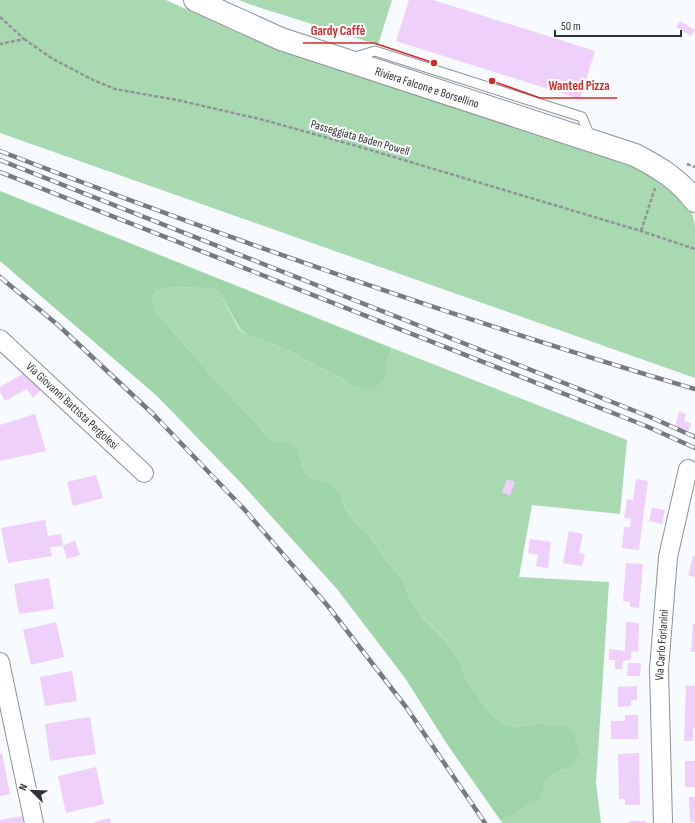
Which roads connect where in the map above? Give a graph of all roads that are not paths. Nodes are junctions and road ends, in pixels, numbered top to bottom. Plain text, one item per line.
1 (195, 0) edge
2 (662, 169) junction
3 (695, 177) edge
4 (695, 200) edge
5 (0, 339) edge
6 (688, 469) dead end
7 (144, 473) dead end
8 (0, 662) edge
9 (34, 823) edge
10 (663, 823) edge

1 - 2 main road, Riviera Falcone e Borsellino
2 - 3 main road
2 - 4 main road
5 - 7 street, Via Giovanni Battista Pergolesi
6 - 10 street, Via Carlo Forlanini
8 - 9 street

